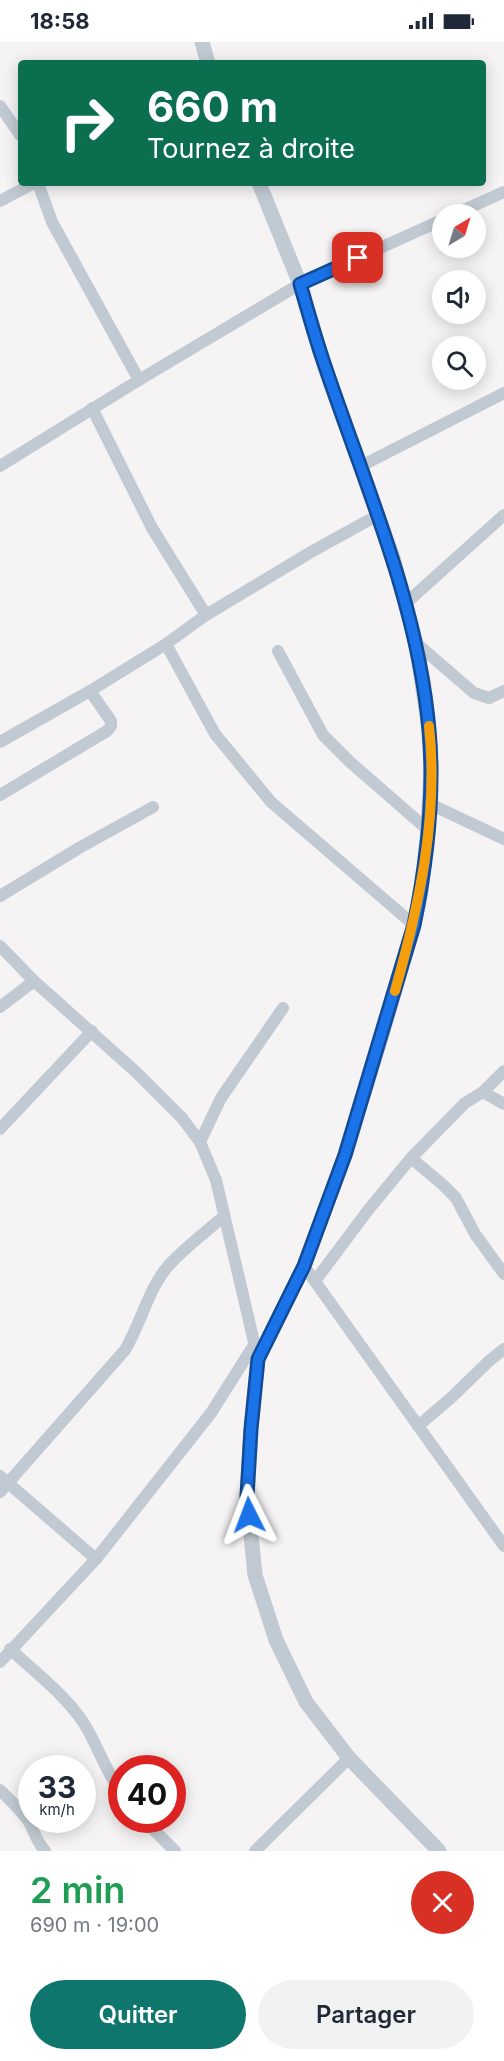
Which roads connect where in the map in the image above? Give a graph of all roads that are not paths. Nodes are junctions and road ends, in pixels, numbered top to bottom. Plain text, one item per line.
1 (202, 42) edge
2 (207, 60) edge
3 (0, 106) edge
4 (18, 132) edge
5 (30, 186) edge
6 (37, 186) edge
7 (260, 186) edge
8 (504, 192) edge
9 (0, 201) edge
10 (477, 204) edge
11 (432, 225) edge
12 (300, 284) junction
13 (138, 380) junction
14 (504, 393) edge
15 (92, 408) junction
16 (0, 466) edge
17 (361, 466) junction
18 (378, 515) junction
19 (504, 515) edge
20 (405, 604) junction
21 (206, 615) junction
22 (416, 643) junction
23 (166, 644) junction
24 (278, 651) dead end
25 (90, 691) junction
26 (504, 691) edge
27 (0, 742) edge
28 (0, 795) edge
29 (430, 804) junction
30 (153, 807) dead end
31 (428, 830) junction
32 (504, 839) edge
33 (0, 896) edge
34 (414, 925) junction
35 (0, 946) edge
36 (34, 981) junction
37 (0, 1007) edge
38 (283, 1008) dead end
39 (92, 1031) junction
40 (504, 1071) edge
41 (483, 1092) junction
42 (504, 1104) edge
43 (0, 1130) edge
44 (200, 1142) junction
45 (411, 1158) junction
46 (224, 1216) junction
47 (304, 1266) junction
48 (504, 1274) edge
49 (315, 1281) junction
50 (504, 1349) edge
51 (256, 1352) junction
52 (418, 1425) junction
53 (3, 1484) edge
54 (504, 1546) edge
55 (96, 1559) junction
56 (10, 1649) junction
57 (0, 1662) edge
58 (349, 1758) junction
59 (108, 1769) edge
60 (0, 1790) edge
61 (157, 1833) edge
62 (45, 1851) edge
63 (175, 1851) edge
64 (255, 1851) edge
65 (439, 1851) edge

1 - 2 street
3 - 4 street
5 - 9 street
6 - 13 street
7 - 12 street
8 - 10 street
11 - 12 street
12 - 13 street
12 - 17 street
13 - 15 street
14 - 17 street
15 - 16 street
15 - 21 street
17 - 18 street
18 - 20 street
18 - 21 street
19 - 20 street
20 - 22 street
21 - 23 street
22 - 26 street
22 - 29 street
23 - 25 street
23 - 34 street
24 - 31 street
25 - 27 street
25 - 28 street
29 - 31 street
29 - 32 street
30 - 33 street
31 - 34 street
34 - 47 street
35 - 36 street
36 - 37 street
36 - 39 street
38 - 44 street
39 - 43 street
39 - 44 street
40 - 41 street
41 - 42 street
41 - 45 street
44 - 46 street
45 - 48 street
45 - 49 street
46 - 51 street
46 - 53 street
47 - 49 street
47 - 51 street
49 - 52 street
50 - 52 street
51 - 55 street
51 - 58 street
52 - 54 street
53 - 55 street
55 - 56 street
56 - 57 street
56 - 59 street
58 - 64 street
58 - 65 street
60 - 62 street
61 - 63 street

